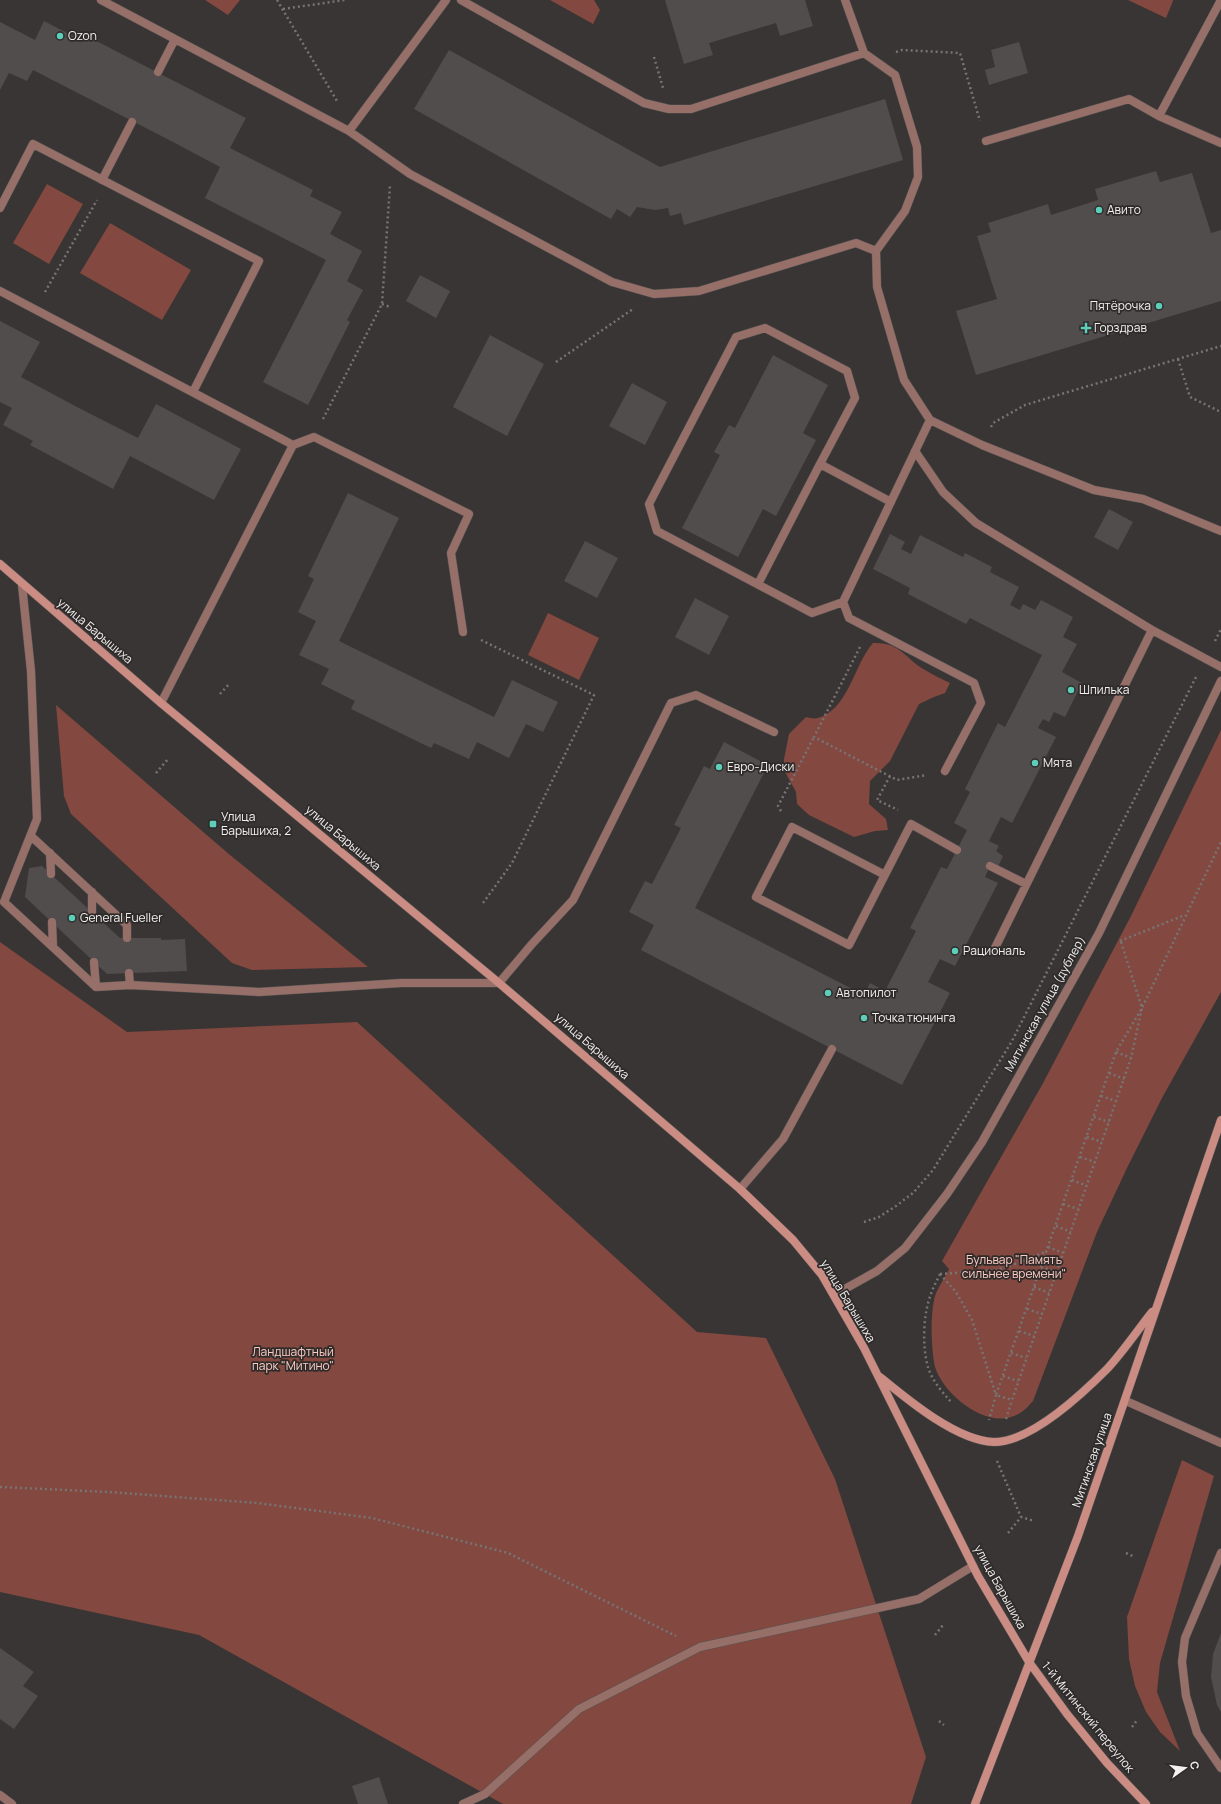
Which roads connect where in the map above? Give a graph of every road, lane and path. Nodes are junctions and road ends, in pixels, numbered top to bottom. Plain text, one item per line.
1 (102, 0) edge
2 (277, 0) edge
3 (345, 0) edge
4 (446, 0) edge
5 (461, 0) edge
6 (845, 0) edge
7 (1221, 0) edge
8 (283, 9) junction
9 (175, 39) junction
10 (902, 50) dead end
11 (864, 53) junction
12 (654, 57) dead end
13 (158, 72) dead end
14 (669, 109) junction
15 (1159, 116) junction
16 (132, 122) dead end
17 (351, 129) junction
18 (986, 141) joint
19 (1221, 143) edge
20 (392, 161) junction
21 (102, 180) junction
22 (0, 208) edge
23 (876, 252) junction
24 (0, 291) edge
25 (382, 304) junction
26 (390, 307) dead end
27 (35, 309) junction
28 (630, 311) dead end
29 (1221, 346) edge
30 (1178, 359) junction
31 (556, 362) dead end
32 (192, 392) junction
33 (1221, 412) edge
34 (930, 420) junction
35 (993, 423) dead end
36 (314, 437) junction
37 (293, 445) junction
38 (915, 451) junction
39 (820, 464) junction
40 (891, 502) junction
41 (1221, 531) edge
42 (0, 564) edge
43 (758, 584) junction
44 (22, 585) junction
45 (843, 602) junction
46 (870, 629) junction
47 (1221, 629) edge
48 (1152, 630) junction
49 (463, 632) joint
50 (1206, 659) junction
51 (1221, 667) edge
52 (1221, 681) edge
53 (229, 684) dead end
54 (220, 694) dead end
55 (161, 703) junction
56 (774, 732) dead end
57 (814, 737) junction
58 (169, 758) dead end
59 (945, 771) joint
60 (156, 773) dead end
61 (890, 776) junction
62 (911, 824) junction
63 (792, 827) junction
64 (31, 836) junction
65 (1221, 842) edge
66 (957, 850) dead end
67 (50, 853) junction
68 (990, 866) dead end
69 (51, 874) dead end
70 (885, 875) junction
71 (1026, 884) junction
72 (92, 892) junction
73 (483, 903) dead end
74 (92, 913) dead end
75 (1186, 914) junction
76 (52, 922) dead end
77 (127, 938) dead end
78 (1117, 941) dead end
79 (1121, 942) junction
80 (53, 947) junction
81 (994, 950) dead end
82 (94, 962) dead end
83 (129, 974) dead end
84 (499, 983) junction
85 (130, 985) junction
86 (96, 987) junction
87 (1142, 1008) junction
88 (832, 1049) dead end
89 (1116, 1052) junction
90 (1132, 1058) junction
91 (1109, 1073) junction
92 (1124, 1079) junction
93 (1101, 1096) junction
94 (1116, 1101) junction
95 (1094, 1117) junction
96 (1221, 1120) edge
97 (1109, 1122) junction
98 (1087, 1137) junction
99 (1102, 1142) junction
100 (1080, 1157) junction
101 (1095, 1162) junction
102 (1072, 1180) junction
103 (1087, 1186) junction
104 (740, 1189) junction
105 (1063, 1204) junction
106 (1078, 1209) junction
107 (864, 1222) dead end
108 (1056, 1226) junction
109 (1071, 1232) junction
110 (1048, 1247) junction
111 (1047, 1252) junction
112 (1063, 1253) junction
113 (1041, 1267) junction
114 (1057, 1272) junction
115 (940, 1274) junction
116 (1034, 1287) junction
117 (1049, 1293) junction
118 (834, 1295) junction
119 (1156, 1307) junction
120 (1027, 1309) junction
121 (1042, 1314) junction
122 (1019, 1331) junction
123 (1034, 1336) junction
124 (1011, 1353) junction
125 (1026, 1358) junction
126 (877, 1376) junction
127 (1003, 1376) junction
128 (1018, 1381) junction
129 (996, 1395) junction
130 (1012, 1400) junction
131 (1126, 1401) junction
132 (956, 1407) dead end
133 (988, 1424) dead end
134 (1004, 1426) dead end
135 (1221, 1444) edge
136 (996, 1460) dead end
137 (0, 1487) edge
138 (1021, 1517) junction
139 (1034, 1521) dead end
140 (1008, 1533) dead end
141 (1126, 1553) dead end
142 (1221, 1553) edge
143 (1135, 1556) dead end
144 (973, 1566) junction
145 (943, 1626) dead end
146 (935, 1635) dead end
147 (700, 1647) junction
148 (1028, 1662) junction
149 (1138, 1719) dead end
150 (939, 1721) dead end
151 (944, 1725) dead end
152 (1132, 1727) dead end
153 (1221, 1768) edge
154 (0, 1795) edge
155 (12, 1804) edge
156 (463, 1804) edge
157 (974, 1804) edge
158 (1146, 1804) edge

1 - 9 street
2 - 8 path
3 - 8 path
4 - 17 street
5 - 14 street
6 - 11 street
7 - 15 street
8 - 17 path
9 - 13 street
9 - 17 street
10 - 18 path
11 - 14 street
11 - 23 street
12 - 14 path
15 - 18 street
15 - 19 street
16 - 21 street
17 - 20 street
20 - 23 street
20 - 25 path
21 - 22 street
21 - 27 path
21 - 32 street
23 - 34 street
24 - 27 street
25 - 26 path
25 - 36 path
27 - 32 street
28 - 31 path
29 - 30 path
30 - 33 path
30 - 35 path
32 - 37 street
34 - 38 street
34 - 41 street
36 - 37 street
36 - 49 street
37 - 55 street
38 - 40 street
38 - 48 street
39 - 40 street
39 - 43 street
39 - 43 street
40 - 45 street
42 - 44 main road, улица Барышиха
43 - 45 street
44 - 55 main road, улица Барышиха
44 - 64 street
45 - 46 street
46 - 57 path
46 - 59 street
47 - 50 path
48 - 50 street
48 - 71 street
49 - 73 path
50 - 51 street
50 - 107 path
52 - 118 street, Митинская улица (дублер)
53 - 54 path
55 - 84 main road, улица Барышиха
56 - 84 street
57 - 61 path
57 - 63 path
58 - 60 path
59 - 61 path
61 - 62 path
62 - 66 street
62 - 70 street
63 - 70 street
63 - 70 street
64 - 67 street
64 - 80 street
65 - 75 path
67 - 69 street
67 - 72 street
68 - 71 street
71 - 81 street
72 - 74 street
72 - 77 street
75 - 79 path
75 - 87 path
76 - 80 street
78 - 79 path
79 - 87 path
80 - 86 street
82 - 86 street
83 - 85 street
84 - 85 street
84 - 104 main road, улица Барышиха
85 - 86 street
87 - 89 path
87 - 90 path
88 - 104 street
89 - 90 path
89 - 91 path
90 - 92 path
91 - 92 path
91 - 93 path
92 - 94 path
93 - 94 path
93 - 95 path
94 - 97 path
95 - 97 path
95 - 98 path
96 - 119 main road, Митинская улица
97 - 99 path
98 - 99 path
98 - 100 path
99 - 101 path
100 - 101 path
100 - 102 path
101 - 103 path
102 - 103 path
102 - 105 path
103 - 106 path
104 - 118 main road, улица Барышиха
105 - 106 path
105 - 108 path
106 - 109 path
108 - 109 path
108 - 110 path
109 - 112 path
110 - 111 path
110 - 112 path
111 - 113 path
111 - 115 path
112 - 114 path
113 - 114 path
113 - 116 path
114 - 117 path
115 - 129 path
115 - 132 path
116 - 117 path
116 - 120 path
117 - 121 path
118 - 126 main road, улица Барышиха
119 - 126 main road
119 - 131 main road, Митинская улица
120 - 121 path
120 - 122 path
121 - 123 path
122 - 123 path
122 - 124 path
123 - 125 path
124 - 125 path
124 - 127 path
125 - 128 path
126 - 144 main road, улица Барышиха
127 - 128 path
127 - 129 path
128 - 130 path
129 - 130 path
129 - 133 path
130 - 134 path
131 - 135 street
131 - 148 main road, Митинская улица
136 - 138 path
137 - 147 path
138 - 139 path
138 - 140 path
141 - 143 path
142 - 153 street
144 - 147 street
144 - 148 main road, улица Барышиха
145 - 146 path
147 - 156 street
148 - 157 main road, Митинская улица
148 - 158 main road, 1-й Митинский переулок
149 - 152 path
150 - 151 path
154 - 155 street

